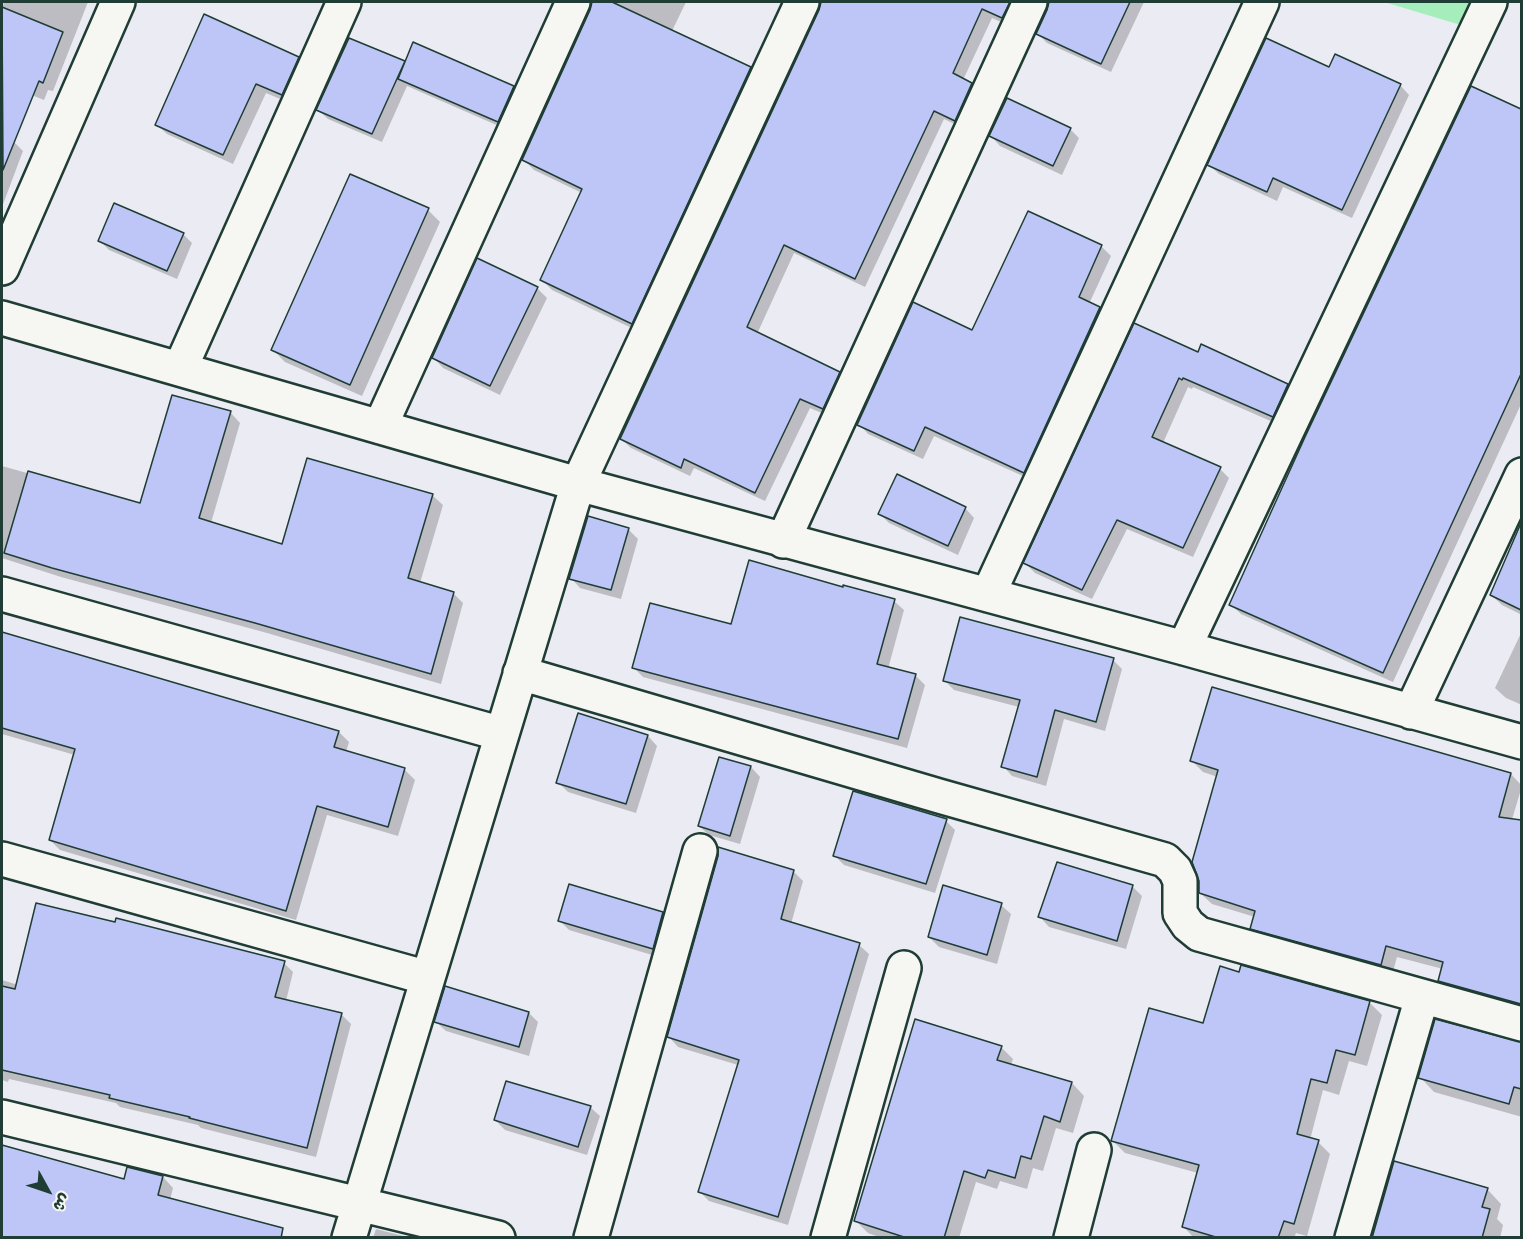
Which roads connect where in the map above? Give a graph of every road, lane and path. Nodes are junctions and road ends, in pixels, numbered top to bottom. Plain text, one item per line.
1 (117, 2) edge
2 (344, 2) edge
3 (573, 2) edge
4 (802, 2) edge
5 (1030, 2) edge
6 (1262, 2) edge
7 (1490, 2) edge
8 (2, 268) edge
9 (2, 318) edge
10 (180, 369) junction
11 (380, 427) junction
12 (1521, 476) edge
13 (578, 484) junction
14 (783, 541) junction
15 (2, 594) edge
16 (988, 596) junction
17 (1184, 648) junction
18 (520, 673) junction
19 (1411, 712) junction
20 (502, 734) junction
21 (1521, 742) edge
22 (700, 851) dead end
23 (2, 859) edge
24 (904, 968) dead end
25 (428, 978) junction
26 (1422, 997) junction
27 (1521, 1024) edge
28 (2, 1117) edge
29 (1094, 1150) dead end
30 (359, 1204) junction
31 (349, 1238) edge
32 (498, 1238) edge
33 (591, 1238) edge
34 (828, 1238) edge
35 (1071, 1238) edge
36 (1352, 1238) edge

1 - 8 street
2 - 10 street
3 - 11 street
4 - 13 street
5 - 14 street
6 - 16 street
7 - 17 street
9 - 10 street
10 - 11 street
11 - 13 street
12 - 19 street
13 - 14 street
13 - 18 street
14 - 16 street
15 - 20 street
16 - 17 street
17 - 19 street
18 - 20 street
18 - 26 street
19 - 21 street
20 - 25 street
22 - 33 street
23 - 25 street
24 - 34 street
25 - 30 street
26 - 27 street
26 - 36 street
28 - 30 street
29 - 35 street
30 - 31 street
30 - 32 street

